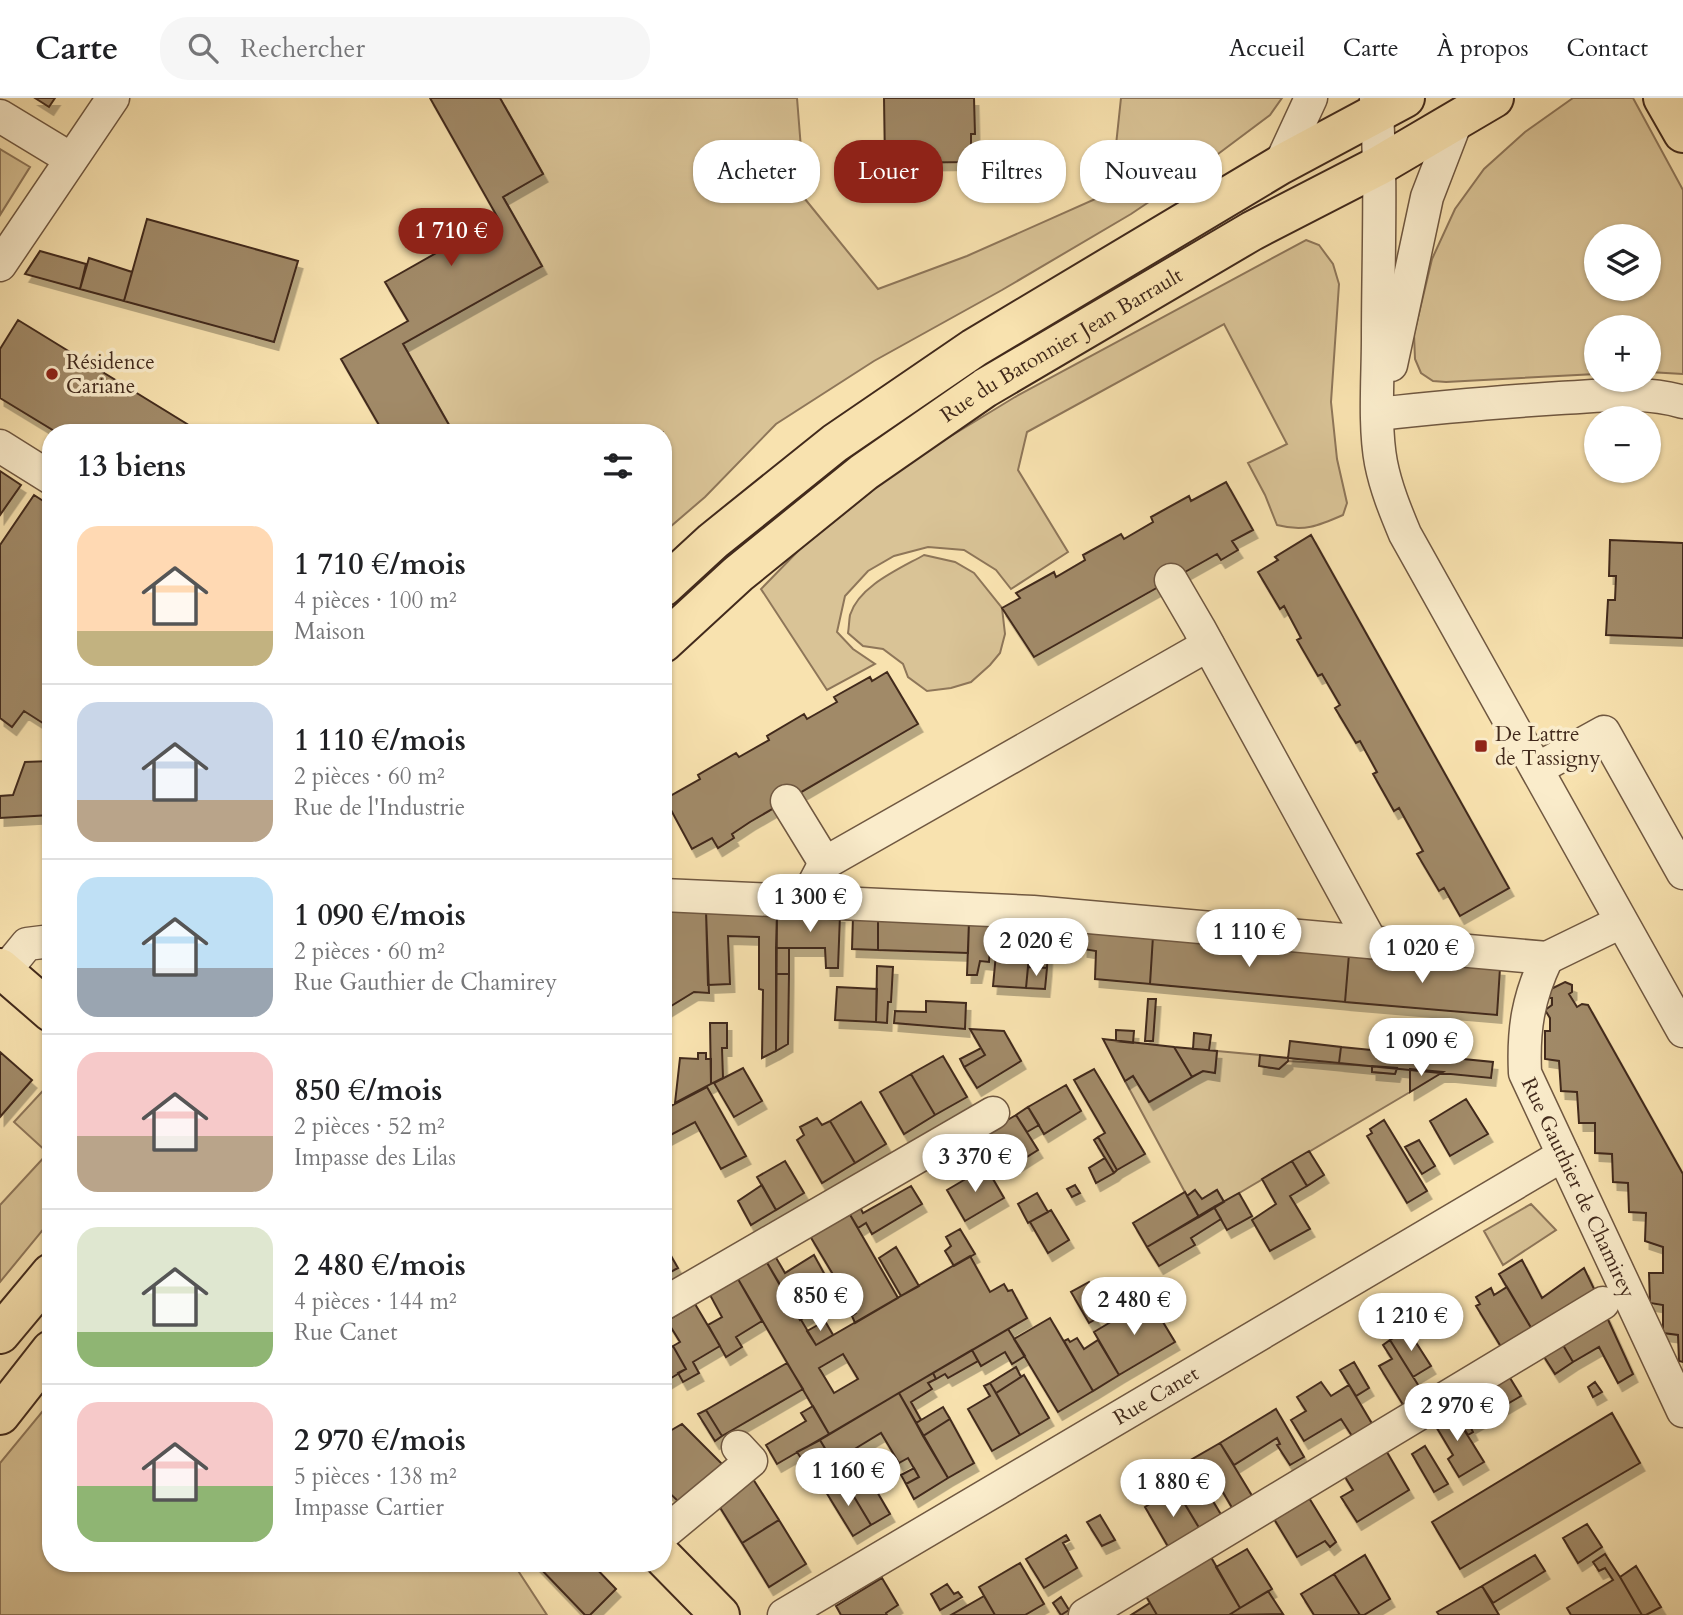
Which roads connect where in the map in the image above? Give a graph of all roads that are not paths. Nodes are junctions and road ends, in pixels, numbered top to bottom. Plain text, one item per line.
1 (113, 98) edge
2 (1311, 98) edge
3 (1494, 98) edge
4 (1663, 98) edge
5 (1386, 103) edge
6 (0, 116) edge
7 (1457, 119) junction
8 (1683, 133) edge
9 (71, 159) junction
10 (1280, 165) junction
11 (1380, 165) junction
12 (0, 265) edge
13 (1683, 402) edge
14 (1379, 414) junction
15 (0, 446) edge
16 (42, 472) edge
17 (672, 579) edge
18 (1171, 580) dead end
19 (672, 635) edge
20 (1208, 645) junction
21 (1537, 769) junction
22 (787, 801) dead end
23 (825, 863) junction
24 (1683, 873) edge
25 (672, 895) edge
26 (805, 901) junction
27 (1621, 922) junction
28 (42, 942) edge
29 (1371, 942) junction
30 (1547, 958) junction
31 (2, 970) edge
32 (42, 1004) edge
33 (1683, 1031) edge
34 (993, 1113) dead end
35 (1563, 1155) junction
36 (42, 1284) edge
37 (672, 1299) edge
38 (1603, 1303) dead end
39 (0, 1335) edge
40 (42, 1361) edge
41 (1683, 1410) edge
42 (0, 1415) edge
43 (738, 1447) dead end
44 (672, 1527) edge
45 (672, 1566) edge
46 (720, 1615) edge
47 (784, 1615) edge
48 (1085, 1615) edge

1 - 9 street
2 - 10 street
3 - 7 main road, Rue du Batonnier Jean Barrault
4 - 8 main road
5 - 10 main road, Rue du Batonnier Jean Barrault
5 - 11 street
6 - 9 street
7 - 11 main road, Rue du Batonnier Jean Barrault
7 - 14 street
9 - 12 street
10 - 17 main road, Rue du Batonnier Jean Barrault
11 - 14 street
11 - 19 main road, Rue du Batonnier Jean Barrault
13 - 14 street
14 - 21 street
15 - 16 street
18 - 20 street
20 - 23 street
20 - 29 street
21 - 24 street
21 - 27 street
22 - 23 street
23 - 26 street
25 - 26 street
26 - 29 street
27 - 30 street
27 - 33 street
28 - 31 street
29 - 30 street
30 - 35 street, Rue Gauthier de Chamirey
31 - 32 main road
34 - 37 street
35 - 41 street, Rue Gauthier de Chamirey
35 - 47 street, Rue Canet
36 - 39 main road
38 - 48 street
40 - 42 main road
43 - 44 street
45 - 46 main road

